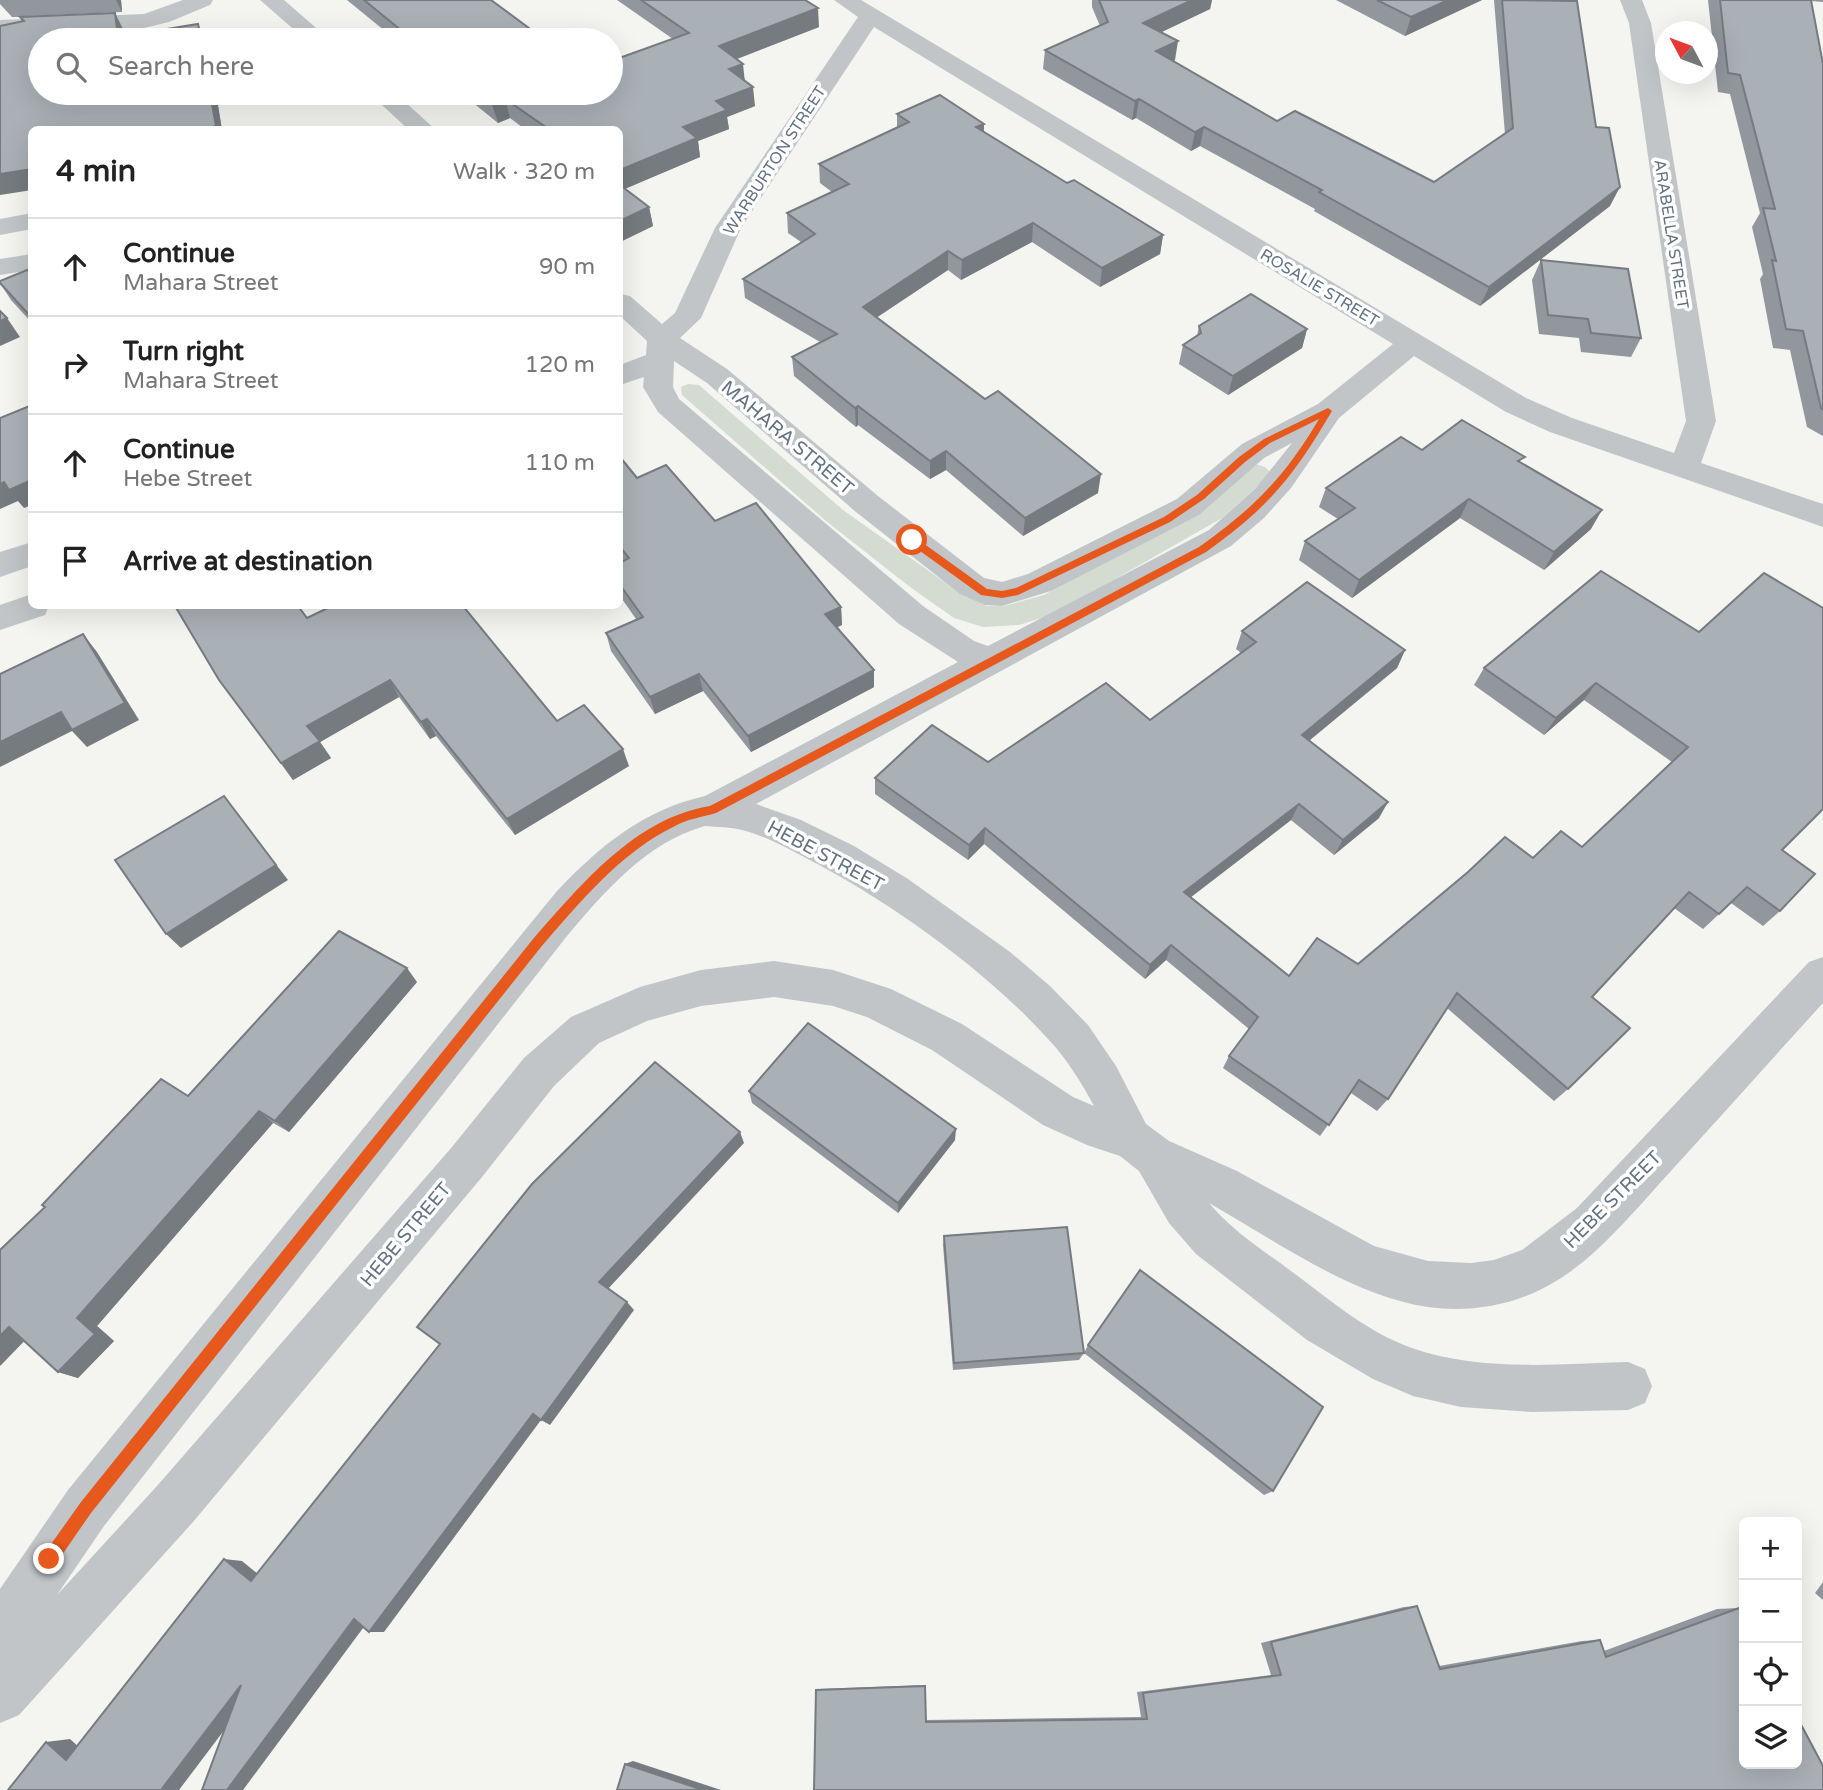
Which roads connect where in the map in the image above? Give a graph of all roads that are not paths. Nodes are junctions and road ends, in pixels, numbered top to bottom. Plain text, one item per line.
1 (149, 0) edge
2 (202, 0) edge
3 (271, 0) edge
4 (1631, 0) edge
5 (53, 3) dead end
6 (862, 6) edge
7 (0, 27) edge
8 (305, 28) edge
9 (395, 105) edge
10 (419, 126) edge
11 (28, 222) edge
12 (0, 227) edge
13 (28, 263) edge
14 (0, 267) edge
15 (623, 306) edge
16 (645, 337) edge
17 (1412, 343) junction
18 (623, 371) edge
19 (1328, 411) junction
20 (1685, 466) junction
21 (1823, 516) edge
22 (28, 555) edge
23 (0, 565) edge
24 (28, 608) edge
25 (0, 618) edge
26 (992, 662) junction
27 (712, 810) junction
28 (1823, 975) edge
29 (1142, 1147) junction
30 (1628, 1386) dead end
31 (0, 1634) edge
32 (0, 1696) edge

1 - 5 street
2 - 7 street
3 - 8 street
4 - 20 street, ARABELLA STREET
6 - 16 street, WARBURTON STREET
6 - 17 street, ROSALIE STREET
9 - 10 street
11 - 12 street
13 - 14 street
15 - 16 street, MAHARA STREET
16 - 18 street, WARBURTON STREET
16 - 19 street, MAHARA STREET
16 - 26 street
17 - 19 street, MAHARA STREET
17 - 20 street, ROSALIE STREET
19 - 26 street, MAHARA STREET
20 - 21 street, ROSALIE STREET
22 - 23 street
24 - 25 street
26 - 27 street, MAHARA STREET
27 - 29 street, HEBE STREET
27 - 31 street, HEBE STREET
28 - 29 street, HEBE STREET
29 - 30 street, HEBE STREET
29 - 32 street, HEBE STREET

